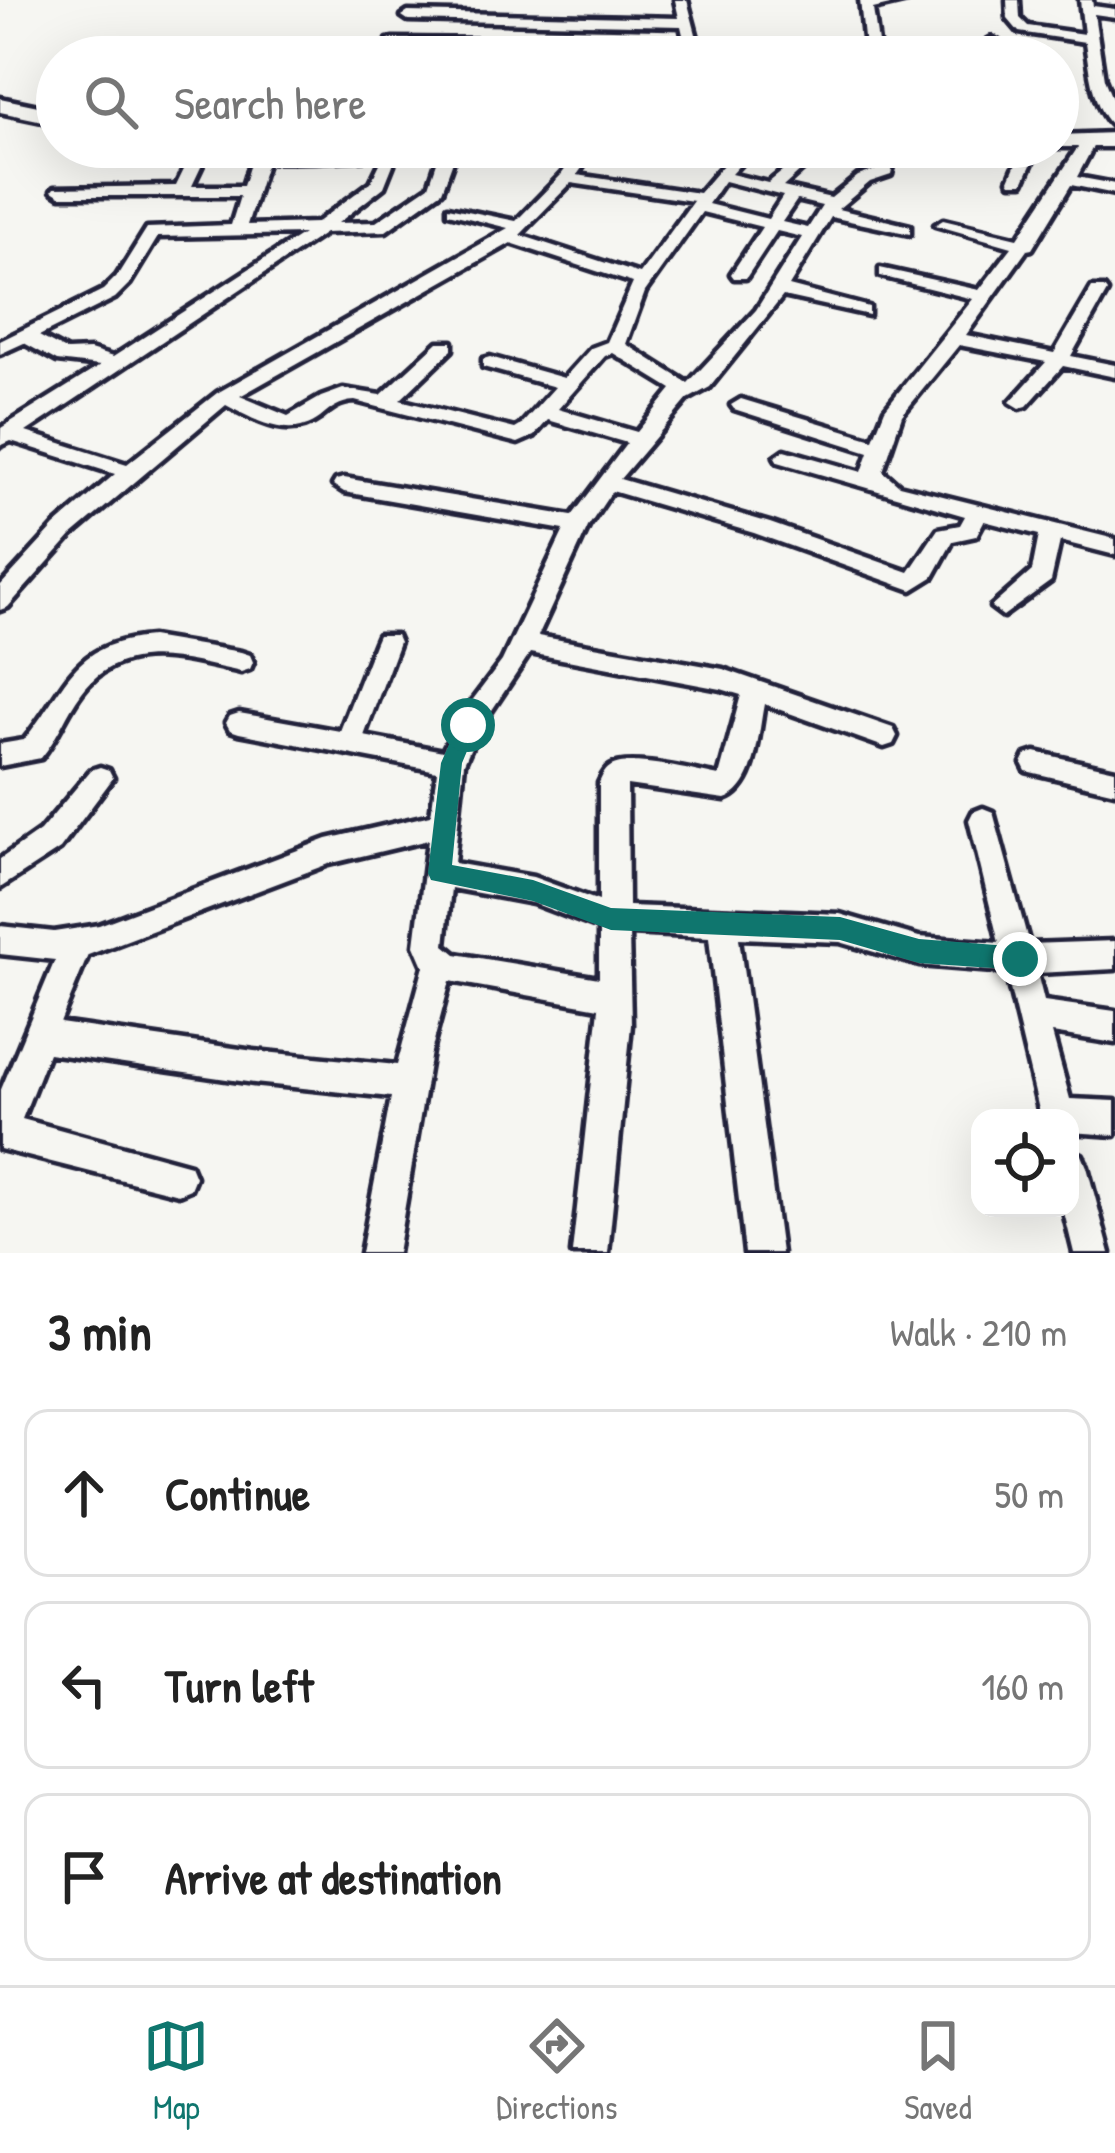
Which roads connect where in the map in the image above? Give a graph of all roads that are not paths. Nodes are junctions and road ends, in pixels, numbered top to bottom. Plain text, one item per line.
1 (419, 0) edge
2 (681, 0) edge
3 (905, 0) edge
4 (1013, 0) edge
5 (866, 3) edge
6 (1115, 13) edge
7 (409, 16) junction
8 (1088, 18) edge
9 (685, 22) junction
10 (1115, 27) edge
11 (398, 36) edge
12 (689, 36) edge
13 (870, 36) edge
14 (0, 105) edge
15 (36, 113) edge
16 (1115, 124) edge
17 (1102, 141) edge
18 (191, 168) edge
19 (257, 168) edge
20 (386, 168) edge
21 (445, 168) edge
22 (574, 168) edge
23 (729, 168) edge
24 (796, 168) edge
25 (887, 168) edge
26 (1022, 168) edge
27 (721, 176) junction
28 (567, 178) junction
29 (1017, 180) dead end
30 (1070, 180) junction
31 (772, 188) junction
32 (1115, 189) edge
33 (60, 191) dead end
34 (182, 191) junction
35 (251, 191) junction
36 (793, 193) junction
37 (701, 202) junction
38 (830, 208) junction
39 (454, 210) dead end
40 (772, 225) junction
41 (943, 225) dead end
42 (238, 228) junction
43 (319, 228) junction
44 (904, 230) dead end
45 (515, 232) junction
46 (810, 234) junction
47 (1026, 245) junction
48 (886, 272) dead end
49 (740, 274) dead end
50 (644, 281) junction
51 (778, 289) junction
52 (1099, 292) dead end
53 (982, 296) junction
54 (862, 311) dead end
55 (25, 336) junction
56 (955, 338) junction
57 (616, 345) junction
58 (445, 346) dead end
59 (0, 348) edge
60 (1060, 358) junction
61 (490, 363) dead end
62 (115, 364) junction
63 (1115, 371) edge
64 (569, 385) junction
65 (681, 394) junction
66 (224, 397) junction
67 (386, 402) junction
68 (1020, 402) dead end
69 (741, 405) dead end
70 (545, 412) junction
71 (4, 436) edge
72 (639, 440) junction
73 (878, 448) junction
74 (785, 457) dead end
75 (128, 471) junction
76 (607, 482) junction
77 (344, 485) dead end
78 (881, 485) junction
79 (978, 512) junction
80 (578, 525) junction
81 (1051, 530) junction
82 (1115, 547) edge
83 (1, 598) edge
84 (1003, 607) dead end
85 (387, 643) dead end
86 (524, 644) junction
87 (242, 662) dead end
88 (755, 688) junction
89 (239, 723) dead end
90 (884, 736) dead end
91 (348, 744) junction
92 (0, 754) edge
93 (452, 763) junction
94 (1035, 763) dead end
95 (100, 778) dead end
96 (1115, 782) edge
97 (983, 820) dead end
98 (445, 824) junction
99 (439, 873) junction
100 (0, 875) edge
101 (611, 919) junction
102 (722, 924) junction
103 (0, 940) edge
104 (77, 944) junction
105 (1115, 955) edge
106 (1020, 959) junction
107 (440, 962) junction
108 (612, 994) junction
109 (1033, 1015) junction
110 (1115, 1027) edge
111 (41, 1036) junction
112 (409, 1083) junction
113 (1055, 1109) edge
114 (1079, 1117) edge
115 (1115, 1118) edge
116 (0, 1131) edge
117 (178, 1178) dead end
118 (1079, 1202) edge
119 (379, 1253) edge
120 (590, 1253) edge
121 (763, 1253) edge
122 (1092, 1253) edge

1 - 7 street
2 - 9 street
3 - 5 street
4 - 8 street
5 - 13 street
6 - 8 street
7 - 9 street
7 - 11 street
8 - 10 street
8 - 16 street
9 - 12 street
14 - 15 highway
17 - 30 street
18 - 34 street
19 - 35 street
20 - 43 street
21 - 43 street
22 - 28 street
23 - 27 street
24 - 31 street
25 - 38 street
26 - 29 street
27 - 31 street
27 - 37 street
28 - 37 street
28 - 45 street
30 - 32 street
30 - 47 street
31 - 36 street
33 - 34 street
34 - 35 street
35 - 42 street
36 - 38 street
36 - 40 street
37 - 40 street
37 - 50 street
38 - 44 street
38 - 46 street
39 - 45 street
40 - 46 street
40 - 49 street
41 - 47 street
42 - 43 street
42 - 55 street
43 - 62 street
45 - 50 street
45 - 66 street
46 - 51 street
47 - 53 street
48 - 53 street
50 - 57 street
51 - 54 street
51 - 65 street
52 - 60 street
53 - 56 street
55 - 59 street
55 - 62 street
56 - 60 street
56 - 73 street
57 - 64 street
57 - 65 street
58 - 67 street
60 - 63 street
60 - 68 street
61 - 64 street
62 - 71 street
64 - 70 street
65 - 72 street
66 - 67 street
66 - 75 street
67 - 70 street
69 - 73 street
70 - 72 street
71 - 75 street
72 - 76 street
73 - 78 street
74 - 78 street
75 - 83 street
76 - 79 street
76 - 80 street
77 - 80 street
78 - 79 street
79 - 81 street
80 - 86 street
81 - 82 street
81 - 84 street
85 - 91 street
86 - 88 street
86 - 93 street
87 - 92 street
88 - 90 street
88 - 101 street
89 - 91 street
91 - 93 street
93 - 98 street
94 - 96 street
95 - 100 street
97 - 106 street
98 - 99 street
98 - 104 street
99 - 101 street
99 - 107 street
101 - 102 street
101 - 108 street
102 - 106 street
102 - 121 street
103 - 104 street
104 - 111 street
105 - 106 street
106 - 109 street
107 - 108 street
107 - 112 street
108 - 120 street
109 - 110 street
109 - 113 street
111 - 112 street
111 - 116 street
112 - 119 street
114 - 115 street
116 - 117 street
118 - 122 street

